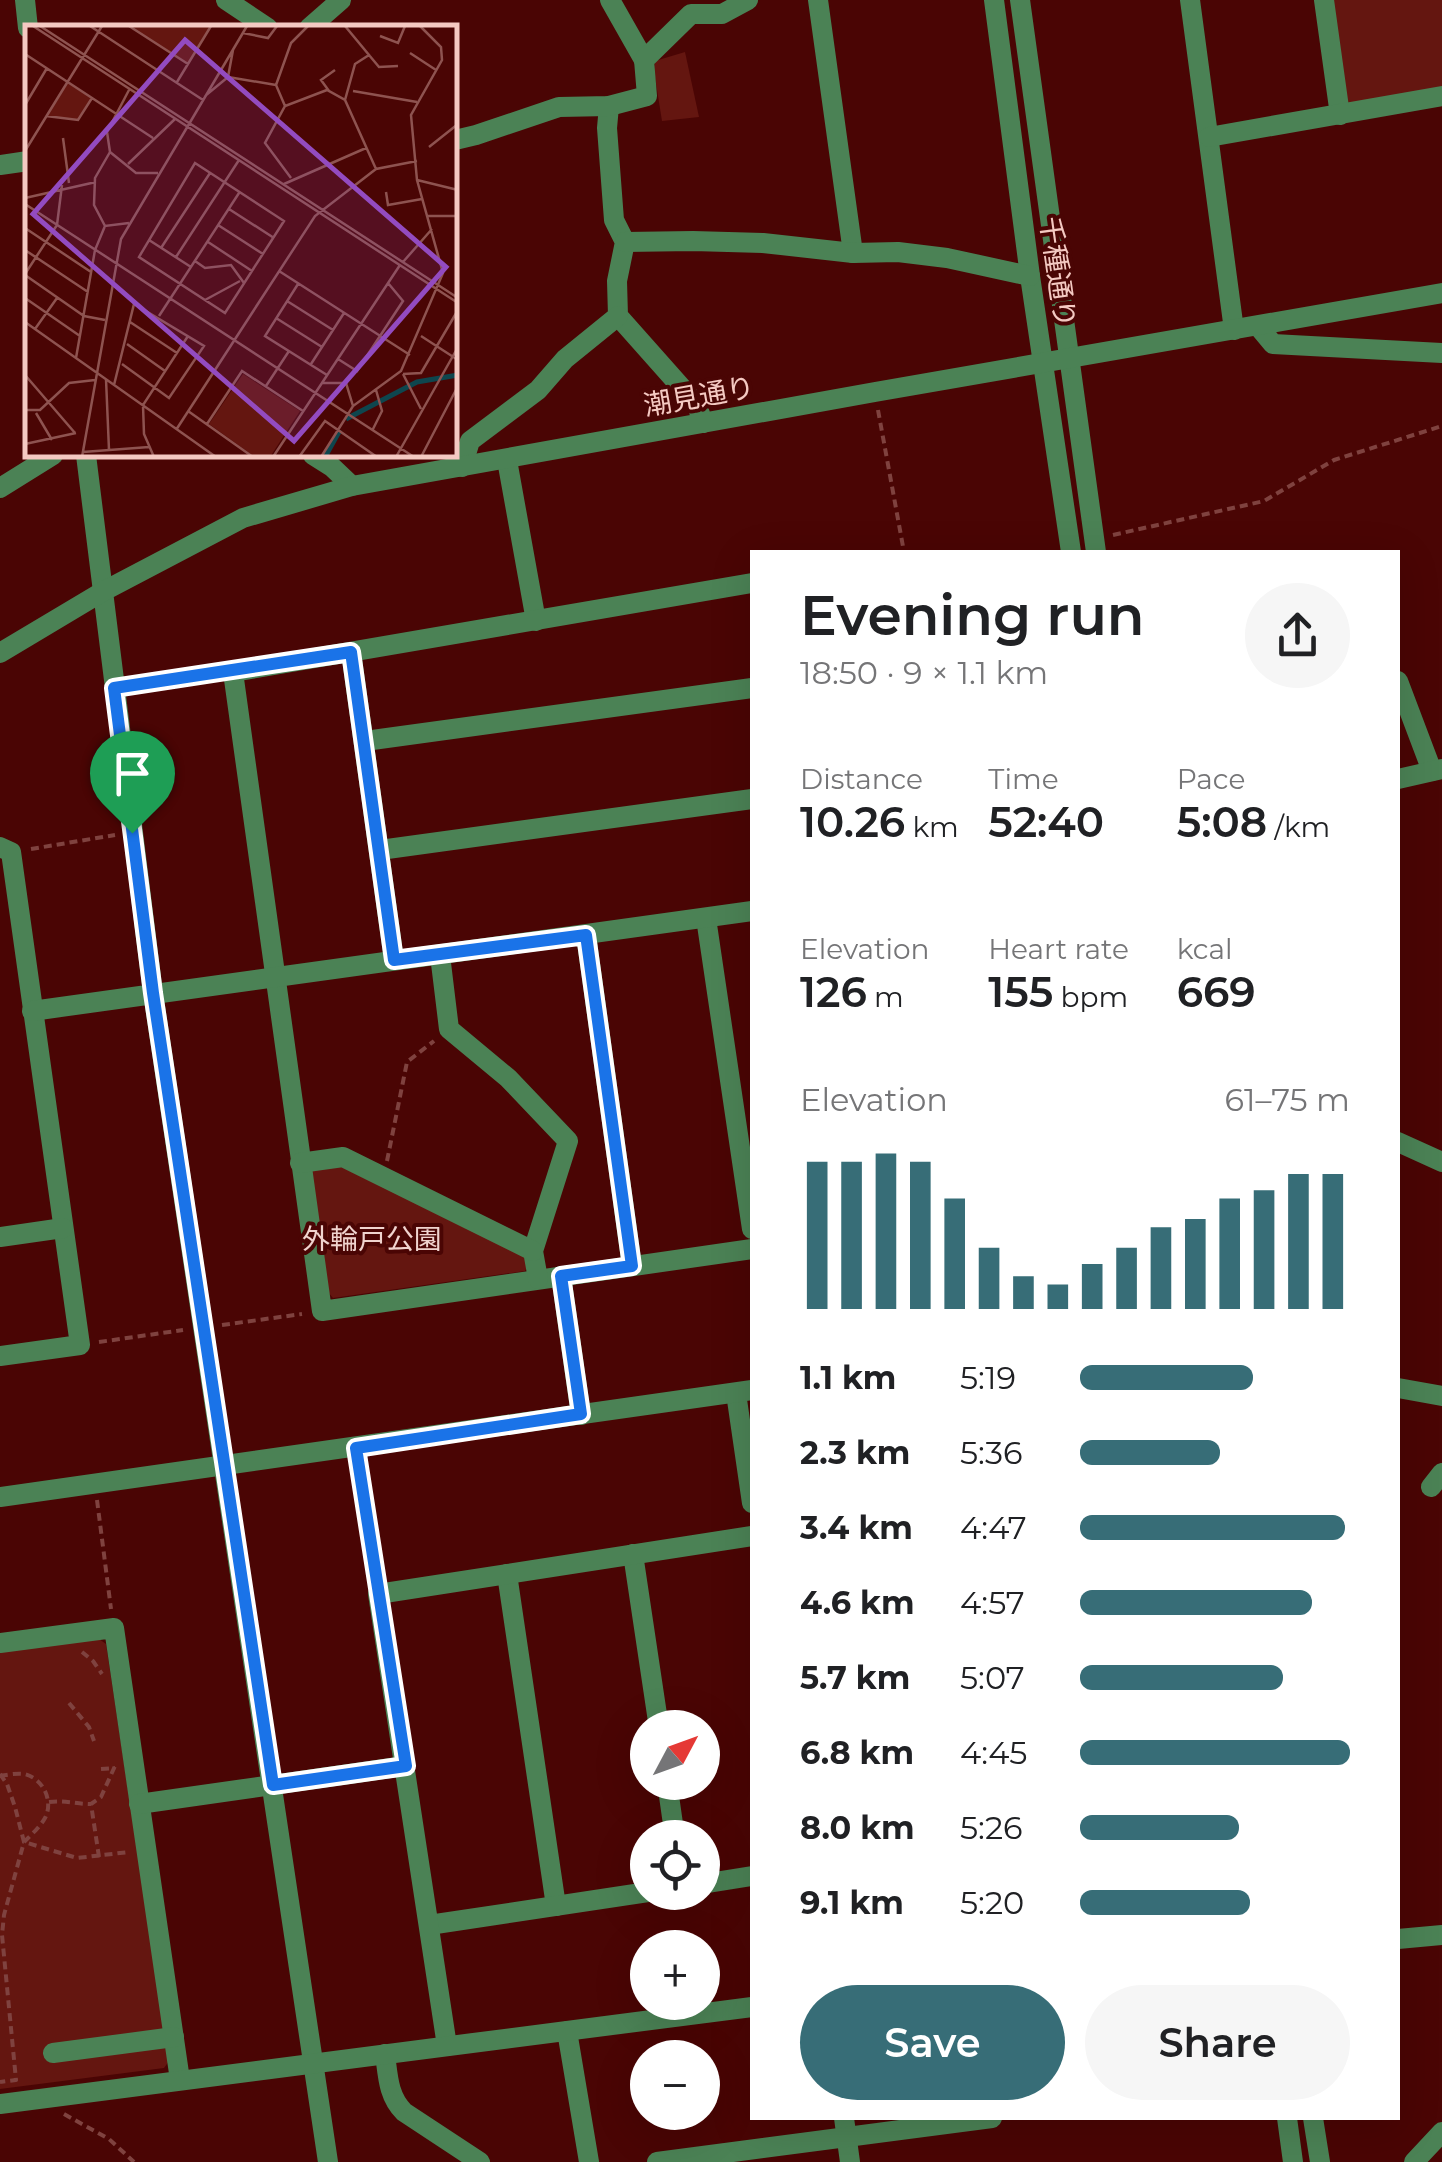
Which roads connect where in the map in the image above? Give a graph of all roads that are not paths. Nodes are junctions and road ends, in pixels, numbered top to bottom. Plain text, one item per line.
1 (25, 0) edge
2 (226, 0) edge
3 (341, 0) edge
4 (610, 0) edge
5 (748, 0) edge
6 (818, 0) edge
7 (994, 0) edge
8 (1020, 0) edge
9 (1190, 0) edge
10 (1324, 0) edge
11 (699, 7) edge
12 (28, 25) edge
13 (256, 25) edge
14 (312, 25) edge
15 (644, 60) junction
16 (1442, 96) edge
17 (609, 106) junction
18 (1340, 115) junction
19 (1209, 137) junction
20 (458, 139) edge
21 (25, 161) edge
22 (0, 165) edge
23 (625, 242) junction
24 (853, 253) junction
25 (1030, 276) junction
26 (1442, 293) edge
27 (618, 316) junction
28 (1258, 326) junction
29 (1234, 330) junction
30 (1442, 353) edge
31 (1069, 359) junction
32 (1044, 363) junction
33 (703, 422) junction
34 (48, 458) edge
35 (86, 458) edge
36 (317, 458) edge
37 (507, 460) junction
38 (462, 468) junction
39 (352, 486) junction
40 (0, 488) edge
41 (1095, 546) edge
42 (1071, 550) edge
43 (750, 583) edge
44 (102, 592) junction
45 (536, 620) junction
46 (351, 652) junction
47 (0, 653) edge
48 (1400, 687) edge
49 (750, 688) edge
50 (365, 741) junction
51 (1437, 770) edge
52 (1400, 778) edge
53 (750, 799) edge
54 (6, 849) edge
55 (380, 850) junction
56 (750, 911) edge
57 (706, 918) junction
58 (586, 935) junction
59 (440, 955) junction
60 (394, 960) junction
61 (274, 976) junction
62 (153, 993) junction
63 (32, 1011) junction
64 (1400, 1143) edge
65 (1442, 1162) edge
66 (300, 1163) junction
67 (750, 1215) edge
68 (62, 1228) junction
69 (0, 1237) edge
70 (750, 1249) edge
71 (534, 1251) junction
72 (632, 1266) junction
73 (561, 1276) junction
74 (538, 1279) junction
75 (0, 1356) edge
76 (1400, 1388) edge
77 (744, 1392) edge
78 (1442, 1396) edge
79 (581, 1414) junction
80 (226, 1467) junction
81 (750, 1476) edge
82 (0, 1497) edge
83 (750, 1536) edge
84 (633, 1554) junction
85 (507, 1574) junction
86 (0, 1643) edge
87 (656, 1710) edge
88 (406, 1766) junction
89 (273, 1785) junction
90 (140, 1804) junction
91 (750, 1876) edge
92 (720, 1881) edge
93 (630, 1895) edge
94 (556, 1906) junction
95 (429, 1925) junction
96 (1442, 1935) edge
97 (1400, 1939) edge
98 (750, 2007) edge
99 (567, 2031) junction
100 (174, 2037) junction
101 (447, 2046) junction
102 (53, 2054) dead end
103 (385, 2054) junction
104 (314, 2064) junction
105 (180, 2080) junction
106 (0, 2104) edge
107 (959, 2120) edge
108 (1287, 2120) edge
109 (1314, 2120) edge
110 (845, 2127) edge
111 (1442, 2132) edge
112 (328, 2162) edge
113 (480, 2162) edge
114 (589, 2162) edge
115 (656, 2162) edge
116 (850, 2162) edge
117 (1293, 2162) edge
118 (1320, 2162) edge
119 (1414, 2162) edge

1 - 12 street
2 - 13 street
3 - 14 street
4 - 15 street
5 - 11 street
6 - 24 street
7 - 25 street, 千種通り
8 - 31 street, 千種通り
9 - 19 street
10 - 18 street
11 - 15 street
15 - 17 street
16 - 18 street
17 - 20 street
17 - 23 street
18 - 19 street
19 - 29 street
21 - 22 street
23 - 24 street
23 - 27 street
24 - 25 street
25 - 32 street, 千種通り
26 - 28 street, 潮見通り
27 - 33 street
27 - 38 street
28 - 29 street, 潮見通り
28 - 30 street
29 - 31 street, 潮見通り
31 - 32 street, 潮見通り
31 - 41 street, 千種通り
32 - 33 street, 潮見通り
32 - 42 street, 千種通り
33 - 37 street, 潮見通り
34 - 40 street
35 - 44 street
36 - 39 street
37 - 38 street, 潮見通り
37 - 45 street
38 - 39 street, 潮見通り
39 - 44 street, 潮見通り
43 - 45 street
44 - 47 street, 潮見通り
44 - 62 street
45 - 46 street
46 - 50 street
46 - 61 street
48 - 51 street
49 - 50 street
50 - 55 street
51 - 52 street
53 - 55 street
54 - 63 street
55 - 60 street
56 - 57 street
57 - 58 street
57 - 67 street
58 - 59 street
58 - 72 street
59 - 60 street
59 - 71 street
60 - 61 street
61 - 62 street
61 - 66 street
62 - 63 street
62 - 80 street
63 - 68 street
64 - 65 street
66 - 71 street
66 - 74 street
68 - 69 street
68 - 75 street
70 - 72 street
71 - 74 street
72 - 73 street
73 - 74 street
73 - 79 street
76 - 78 street
77 - 79 street
77 - 81 street
79 - 80 street
80 - 82 street
80 - 89 street
83 - 84 street
84 - 85 street
84 - 87 street
85 - 88 street
85 - 94 street
86 - 90 street
88 - 89 street
88 - 95 street
89 - 90 street
89 - 104 street
90 - 100 street
91 - 92 street
93 - 94 street
94 - 95 street
95 - 101 street
96 - 97 street
98 - 99 street
99 - 101 street
99 - 114 street
100 - 102 street
100 - 105 street
101 - 103 street
103 - 104 street
103 - 113 street
104 - 105 street
104 - 112 street
105 - 106 street
107 - 110 street
108 - 117 street
109 - 118 street
110 - 115 street
110 - 116 street
111 - 119 street

